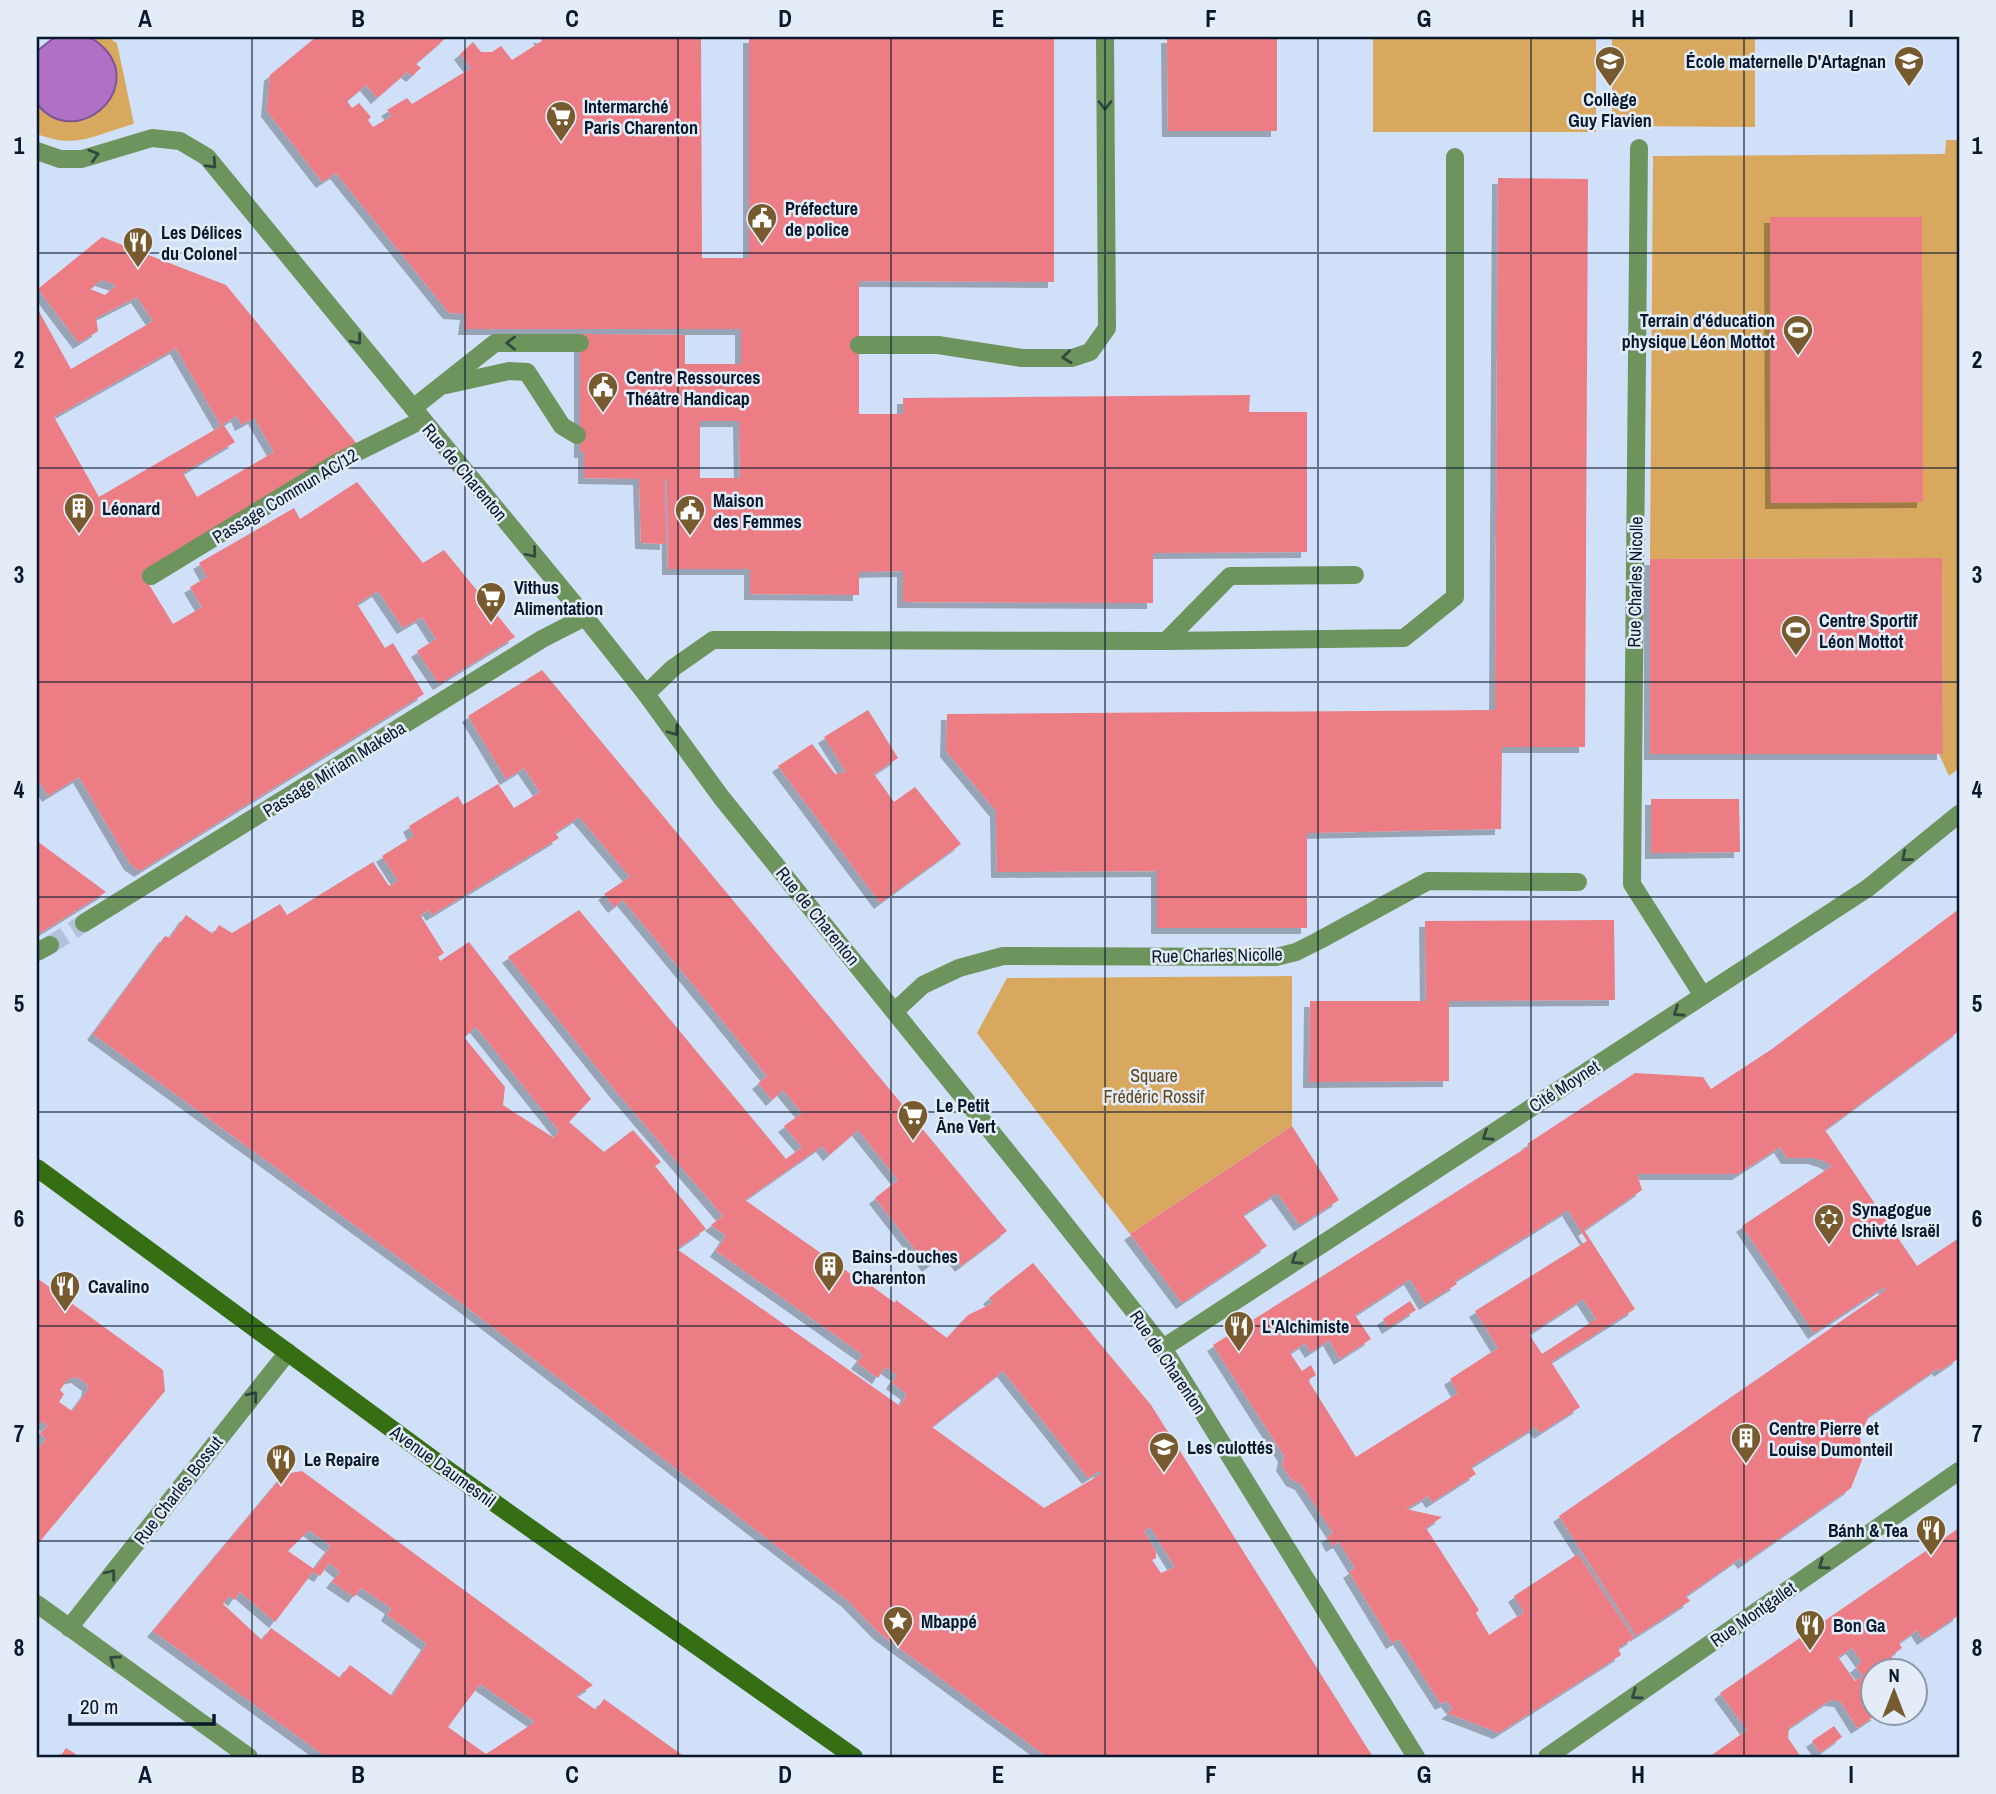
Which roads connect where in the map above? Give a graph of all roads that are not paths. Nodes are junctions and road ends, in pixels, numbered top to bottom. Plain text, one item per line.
1 (1105, 37) edge
2 (1639, 148) dead end
3 (37, 151) edge
4 (1455, 156) dead end
5 (580, 343) dead end
6 (859, 345) dead end
7 (443, 386) junction
8 (417, 414) junction
9 (577, 435) dead end
10 (1355, 575) dead end
11 (150, 576) dead end
12 (585, 617) junction
13 (1166, 641) junction
14 (646, 694) junction
15 (1959, 814) edge
16 (1578, 882) dead end
17 (84, 923) tunnel mouth
18 (1703, 996) junction
19 (895, 1011) junction
20 (37, 1168) edge
21 (1163, 1348) junction
22 (288, 1352) junction
23 (1959, 1471) edge
24 (37, 1604) edge
25 (69, 1628) junction
26 (248, 1757) edge
27 (854, 1757) edge
28 (1416, 1757) edge
29 (1547, 1757) edge

1 -> 6 street
2 - 18 street, Rue Charles Nicolle
3 -> 8 street, Rue de Charenton
4 - 13 street
5 -> 7 street, Passage Commun AC/12
7 - 8 street, Passage Commun AC/12
7 - 9 street
8 - 11 street, Passage Commun AC/12
8 -> 12 street, Rue de Charenton
10 - 13 street
12 - 14 street, Rue de Charenton
12 - 17 street, Passage Miriam Makeba
13 - 14 street
14 -> 19 street, Rue de Charenton
15 -> 18 street, Cité Moynet
16 - 19 street, Rue Charles Nicolle
18 -> 21 street, Cité Moynet
19 - 21 street, Rue de Charenton
20 - 22 main road, Avenue Daumesnil
21 - 28 street, Rue de Charenton
25 -> 22 street, Rue Charles Bossut
22 - 27 main road, Avenue Daumesnil
23 -> 29 street, Rue Montgallet
24 - 25 street
26 -> 25 street

